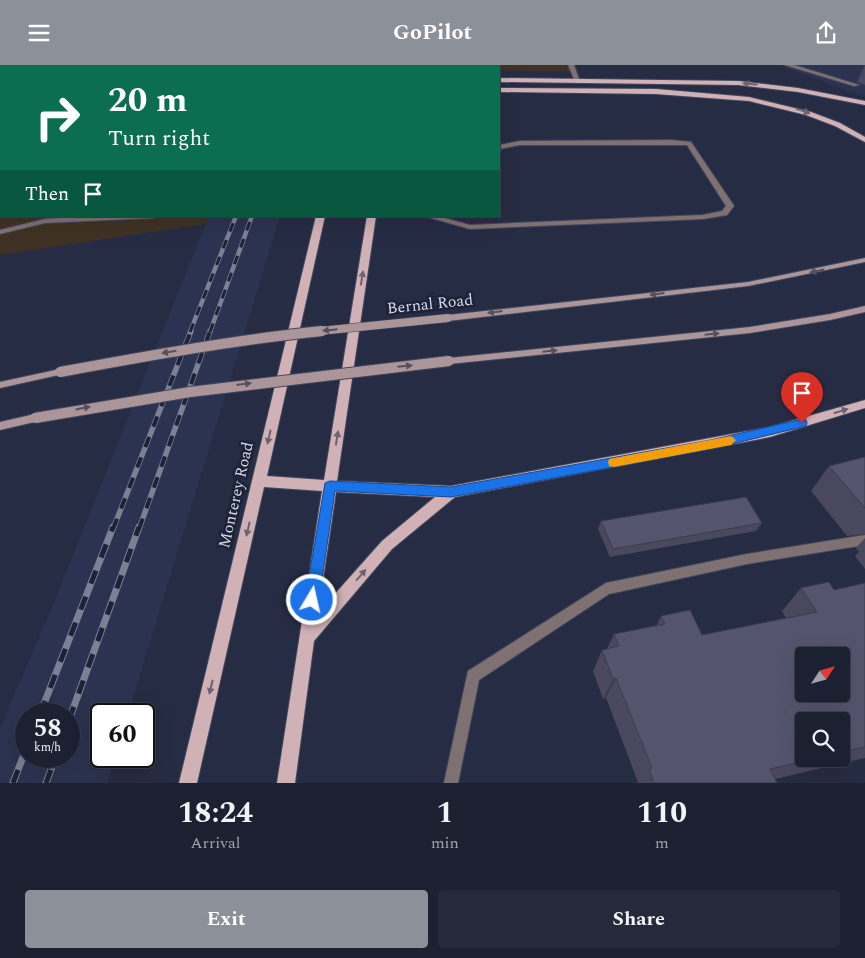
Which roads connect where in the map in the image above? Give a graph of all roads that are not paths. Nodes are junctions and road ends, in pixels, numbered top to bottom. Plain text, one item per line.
1 (571, 65) edge
2 (788, 65) edge
3 (500, 81) edge
4 (578, 81) junction
5 (856, 85) dead end
6 (500, 90) edge
7 (865, 103) edge
8 (865, 140) edge
9 (500, 147) edge
10 (107, 217) edge
11 (321, 217) edge
12 (372, 217) edge
13 (431, 217) edge
14 (0, 232) edge
15 (865, 261) edge
16 (865, 309) edge
17 (0, 385) edge
18 (865, 404) edge
19 (0, 426) edge
20 (259, 481) junction
21 (330, 486) junction
22 (451, 492) junction
23 (865, 540) edge
24 (306, 638) junction
25 (188, 783) edge
26 (286, 783) edge
27 (451, 783) edge

1 - 4 street
2 - 5 street
3 - 4 main road
7 -> 4 main road
6 -> 8 main road
9 - 13 street
10 - 14 street
11 -> 20 main road, Monterey Road
21 -> 12 main road
15 -> 17 main road, Bernal Road, bridge
19 -> 16 main road, bridge
22 -> 18 main road
20 - 21 main road
20 -> 25 main road, Monterey Road
21 - 22 main road
21 - 24 main road
24 -> 22 main road
23 - 27 street
24 - 26 main road

